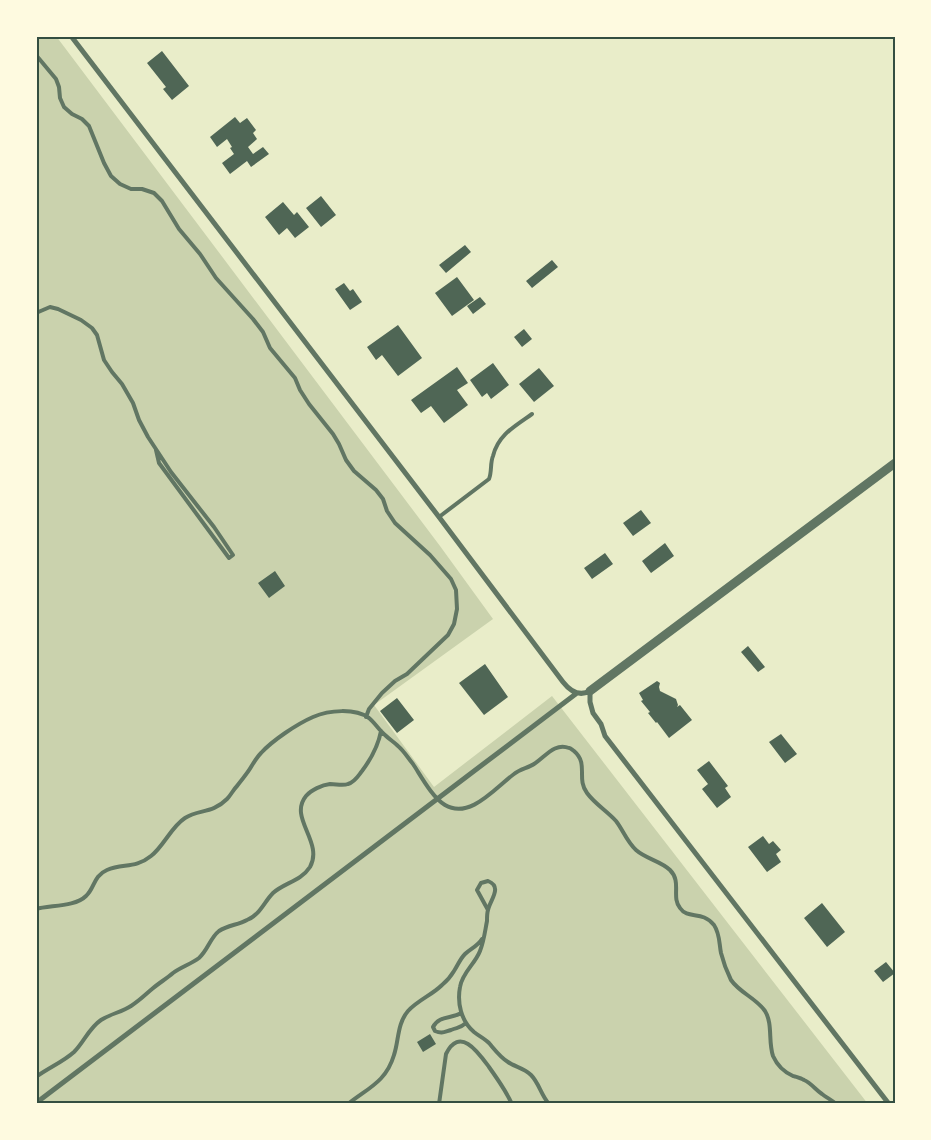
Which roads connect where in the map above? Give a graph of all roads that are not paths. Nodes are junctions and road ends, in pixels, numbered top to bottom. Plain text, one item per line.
1 (71, 36) edge
2 (36, 55) edge
3 (36, 313) edge
4 (532, 414) dead end
5 (156, 450) junction
6 (895, 463) edge
7 (439, 517) junction
8 (590, 691) junction
9 (577, 693) junction
10 (366, 717) junction
11 (381, 731) junction
12 (438, 799) junction
13 (36, 909) edge
14 (488, 910) junction
15 (484, 935) junction
16 (461, 1013) junction
17 (466, 1022) junction
18 (36, 1077) edge
19 (36, 1103) edge
20 (348, 1104) edge
21 (439, 1104) edge
22 (512, 1104) edge
23 (549, 1104) edge
24 (836, 1104) edge
25 (889, 1104) edge

1 - 7 street
2 - 10 lane
3 - 5 lane
4 - 7 lane
5 - 5 lane
6 - 8 street
7 - 9 street
8 - 9 street
8 - 25 street
9 - 12 street
10 - 11 lane
10 - 13 lane
11 - 12 lane
11 - 18 lane
12 - 19 street
12 - 24 lane
14 - 14 lane
14 - 15 lane
15 - 16 lane
15 - 20 lane
16 - 17 lane
16 - 17 lane
17 - 23 lane
21 - 22 lane

